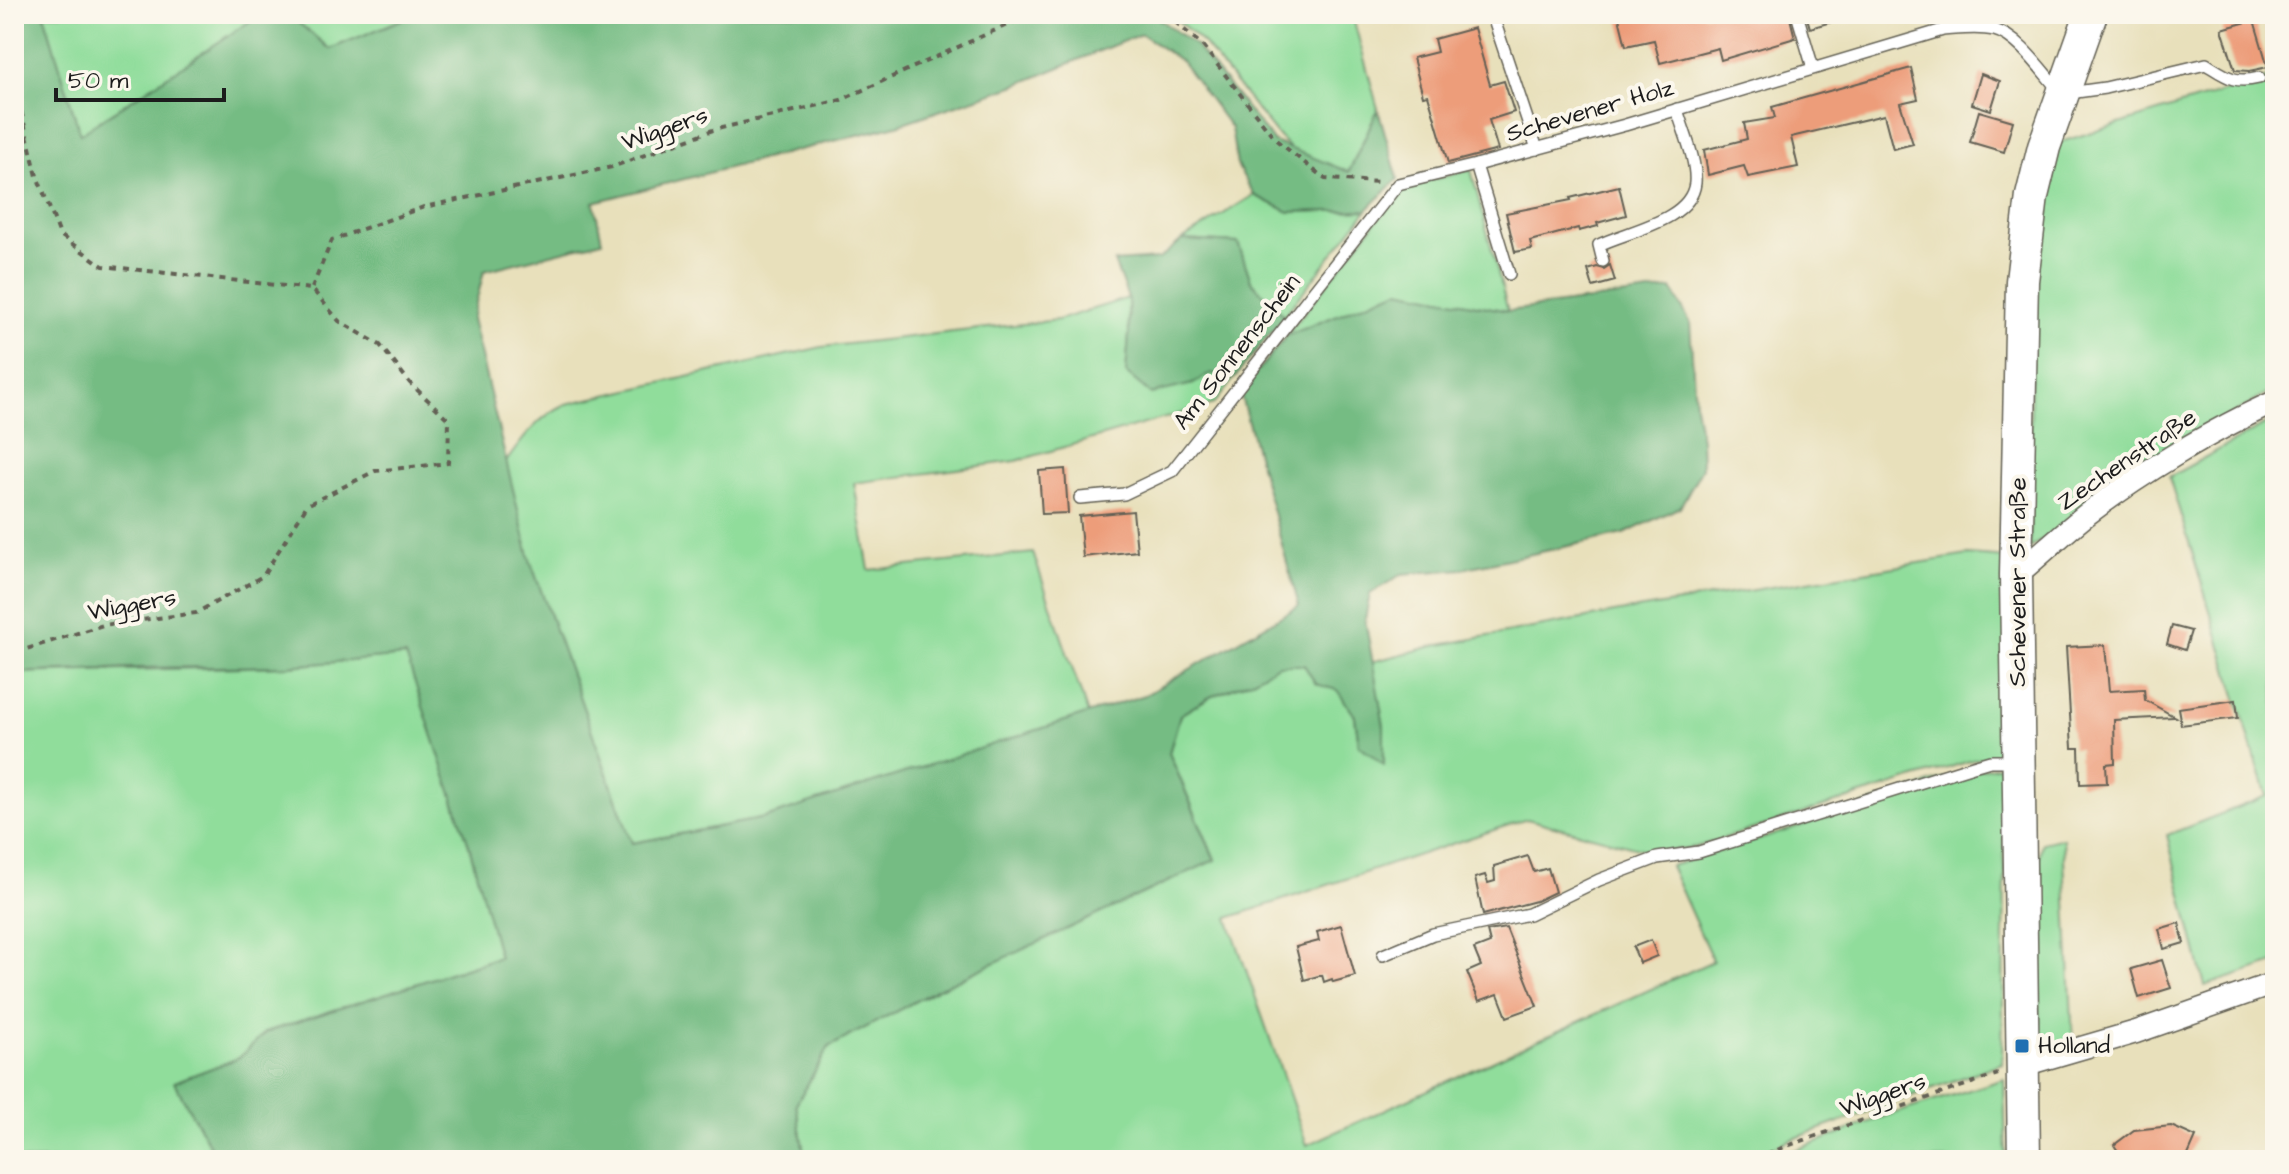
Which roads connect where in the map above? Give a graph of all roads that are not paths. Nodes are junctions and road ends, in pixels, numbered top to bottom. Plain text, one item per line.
1 (1492, 14) edge
2 (1797, 14) edge
3 (2091, 14) edge
4 (1813, 68) junction
5 (2259, 78) dead end
6 (2062, 94) junction
7 (1677, 109) junction
8 (1537, 149) junction
9 (1476, 165) junction
10 (1398, 184) joint
11 (1603, 261) dead end
12 (1509, 274) dead end
13 (2275, 402) edge
14 (1080, 498) dead end
15 (2016, 575) junction
16 (2019, 762) junction
17 (1383, 955) dead end
18 (2275, 983) edge
19 (2023, 1065) junction
20 (2024, 1160) edge

1 - 8 lane
2 - 4 lane
3 - 6 main road, Schevener Straße
4 - 6 lane, Schevener Holz
4 - 7 lane, Schevener Holz
5 - 6 lane
6 - 15 main road, Schevener Straße
7 - 8 lane, Schevener Holz
7 - 11 lane
8 - 9 lane, Schevener Holz
9 - 10 lane, Schevener Holz
9 - 12 lane
10 - 14 lane, Am Sonnenschein
13 - 15 street, Zechenstraße
15 - 16 main road, Schevener Straße
16 - 17 lane
16 - 19 main road, Schevener Straße
18 - 19 street
19 - 20 main road, Schevener Straße

